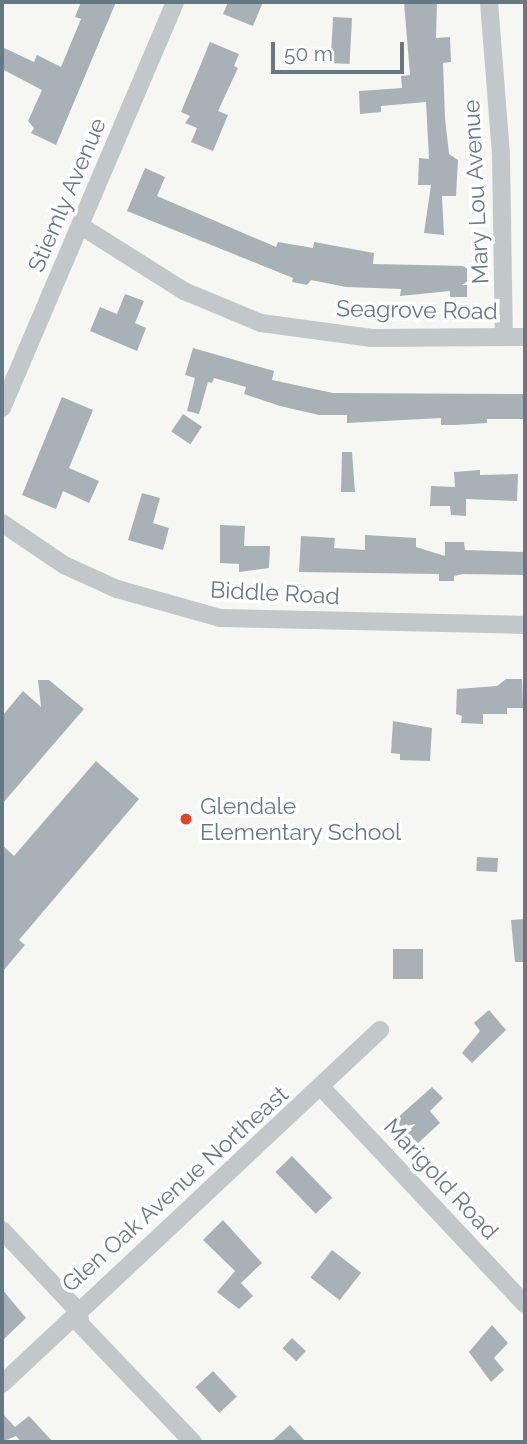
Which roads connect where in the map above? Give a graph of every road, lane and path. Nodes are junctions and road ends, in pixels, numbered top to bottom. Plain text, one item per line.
1 (175, 2) edge
2 (489, 2) edge
3 (81, 226) junction
4 (504, 337) junction
5 (525, 337) edge
6 (2, 408) edge
7 (2, 523) edge
8 (525, 625) edge
9 (380, 1030) dead end
10 (322, 1088) junction
11 (2, 1230) edge
12 (525, 1304) edge
13 (78, 1311) junction
14 (2, 1384) edge
15 (193, 1442) edge

1 - 3 street, Stiemly Avenue
2 - 4 street, Mary Lou Avenue
3 - 4 street, Seagrove Road
3 - 6 street, Stiemly Avenue
4 - 5 street, Seagrove Road
7 - 8 street, Biddle Road
9 - 10 street, Glen Oak Avenue Northeast
10 - 12 street, Marigold Road
10 - 13 street, Glen Oak Avenue Northeast
11 - 13 street
13 - 14 street, Glen Oak Avenue Northeast
13 - 15 street

